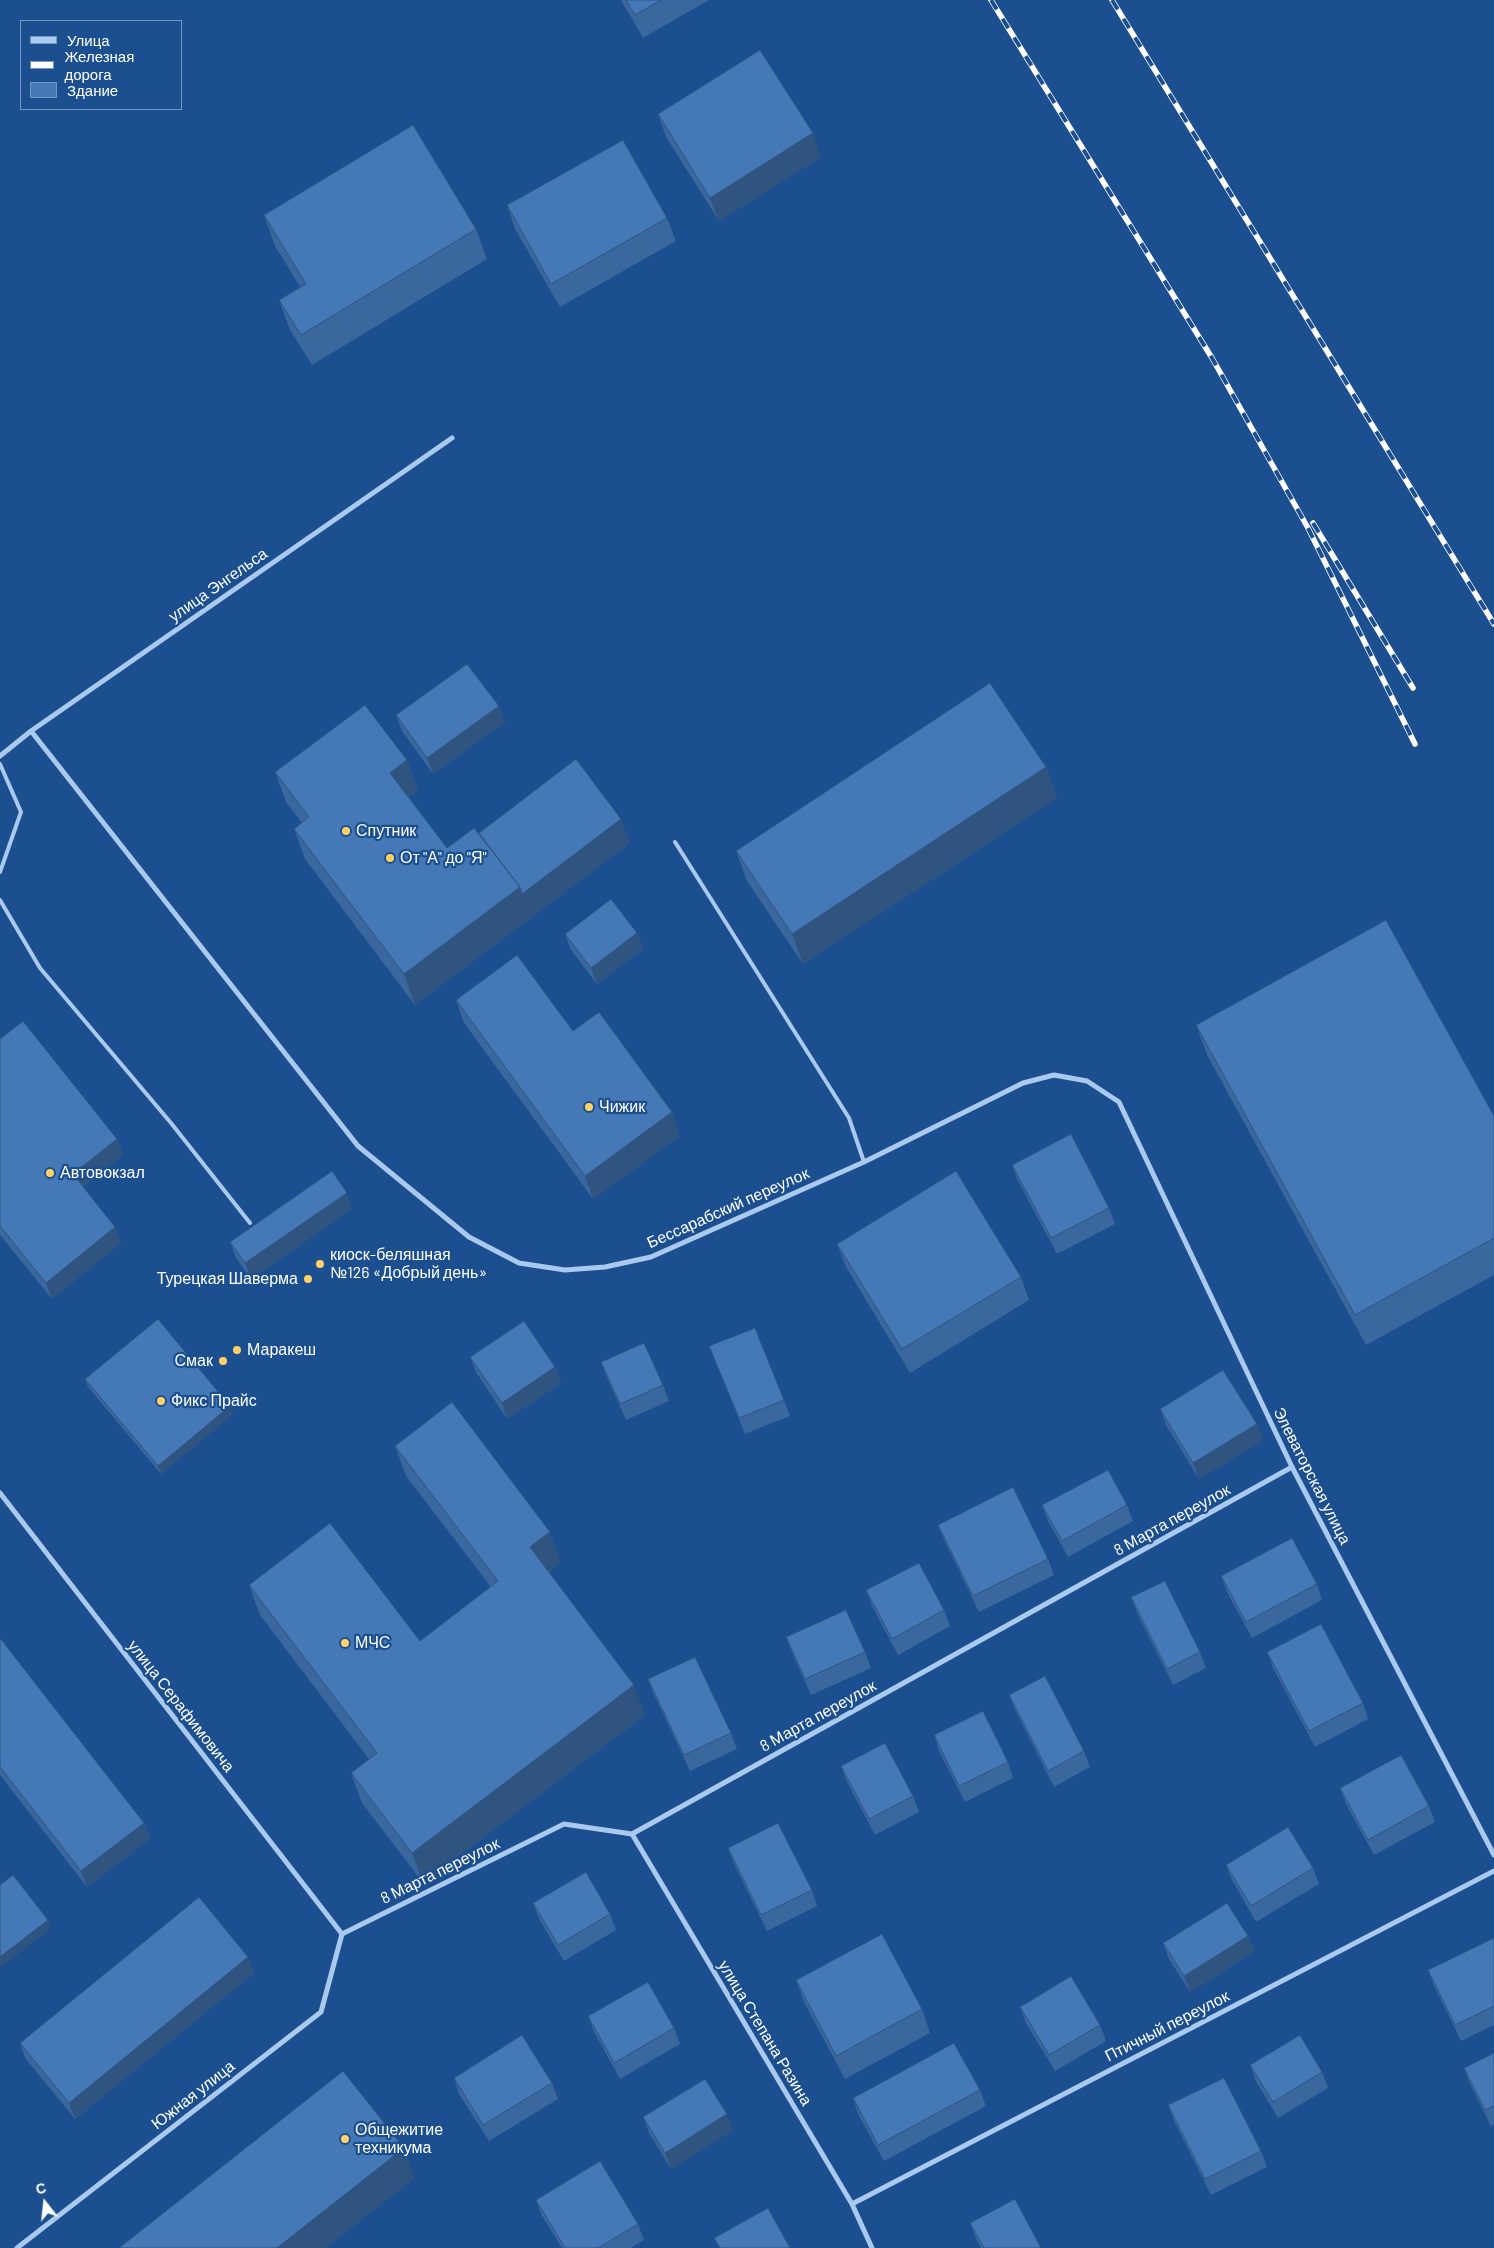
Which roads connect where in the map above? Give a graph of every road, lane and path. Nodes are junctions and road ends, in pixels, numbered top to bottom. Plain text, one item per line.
1 (452, 438) dead end
2 (31, 730) junction
3 (0, 756) edge
4 (0, 764) edge
5 (675, 842) dead end
6 (0, 872) edge
7 (0, 900) edge
8 (1119, 1102) joint
9 (864, 1162) junction
10 (250, 1223) dead end
11 (1292, 1467) junction
12 (0, 1493) edge
13 (632, 1834) junction
14 (1494, 1855) edge
15 (1494, 1870) edge
16 (342, 1934) junction
17 (852, 2204) junction
18 (17, 2248) edge
19 (872, 2248) edge

1 - 2 street, улица Энгельса
2 - 3 street, улица Энгельса
2 - 9 street, Бессарабский переулок
4 - 6 lane
5 - 9 lane
7 - 10 lane
8 - 9 street, Бессарабский переулок
8 - 11 street, Элеваторская улица
11 - 13 street, 8 Марта переулок
11 - 14 street, Элеваторская улица
12 - 16 street, улица Серафимовича
13 - 16 street, 8 Марта переулок
13 - 17 street, улица Степана Разина
15 - 17 street, Птичный переулок
16 - 18 street, Южная улица
17 - 19 street, улица Степана Разина

